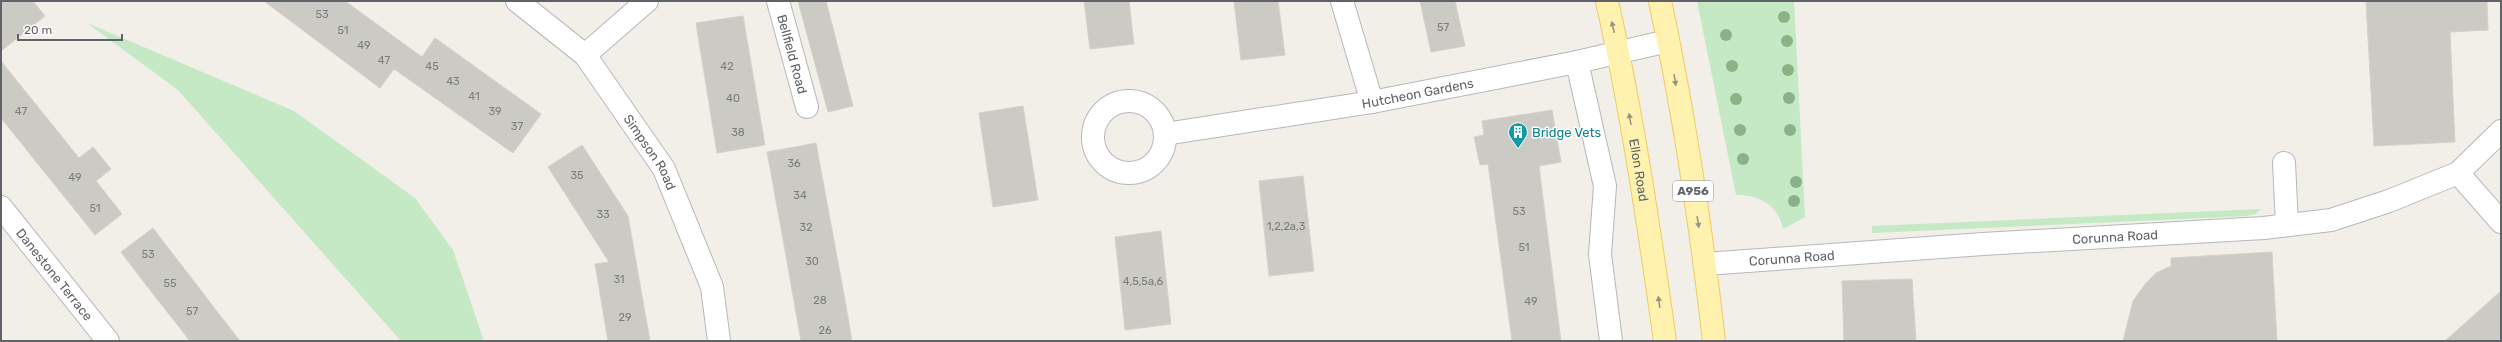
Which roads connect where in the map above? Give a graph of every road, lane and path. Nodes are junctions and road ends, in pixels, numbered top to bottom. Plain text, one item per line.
1 (517, 1) edge
2 (647, 1) edge
3 (778, 1) edge
4 (1342, 1) edge
5 (1607, 1) edge
6 (1660, 1) edge
7 (1668, 41) junction
8 (1618, 53) junction
9 (585, 55) junction
10 (1577, 62) junction
11 (1372, 102) junction
12 (807, 107) dead end
13 (2501, 131) edge
14 (1165, 134) dead end
15 (2284, 163) dead end
16 (2458, 173) junction
17 (1, 208) edge
18 (2501, 222) edge
19 (2287, 225) junction
20 (1705, 264) junction
21 (108, 341) edge
22 (719, 341) edge
23 (1611, 341) edge
24 (1665, 341) edge
25 (1714, 341) edge

1 - 9 street, Simpson Road
2 - 9 street
3 - 12 street, Bellfield Road
4 - 11 street
8 -> 5 main road, Ellon Road
6 - 7 main road, A956
7 - 8 street, Hutcheon Gardens
7 -> 20 main road, A956
8 - 10 street, Hutcheon Gardens
24 -> 8 main road, Ellon Road
9 - 22 street, Simpson Road
10 - 11 street, Hutcheon Gardens
10 - 23 street
11 - 14 street, Hutcheon Gardens
13 - 16 street, Corunna Road
15 - 19 street
16 - 18 street
16 - 19 street, Corunna Road
17 - 21 street, Danestone Terrace
19 - 20 street, Corunna Road
20 - 25 main road, A956

